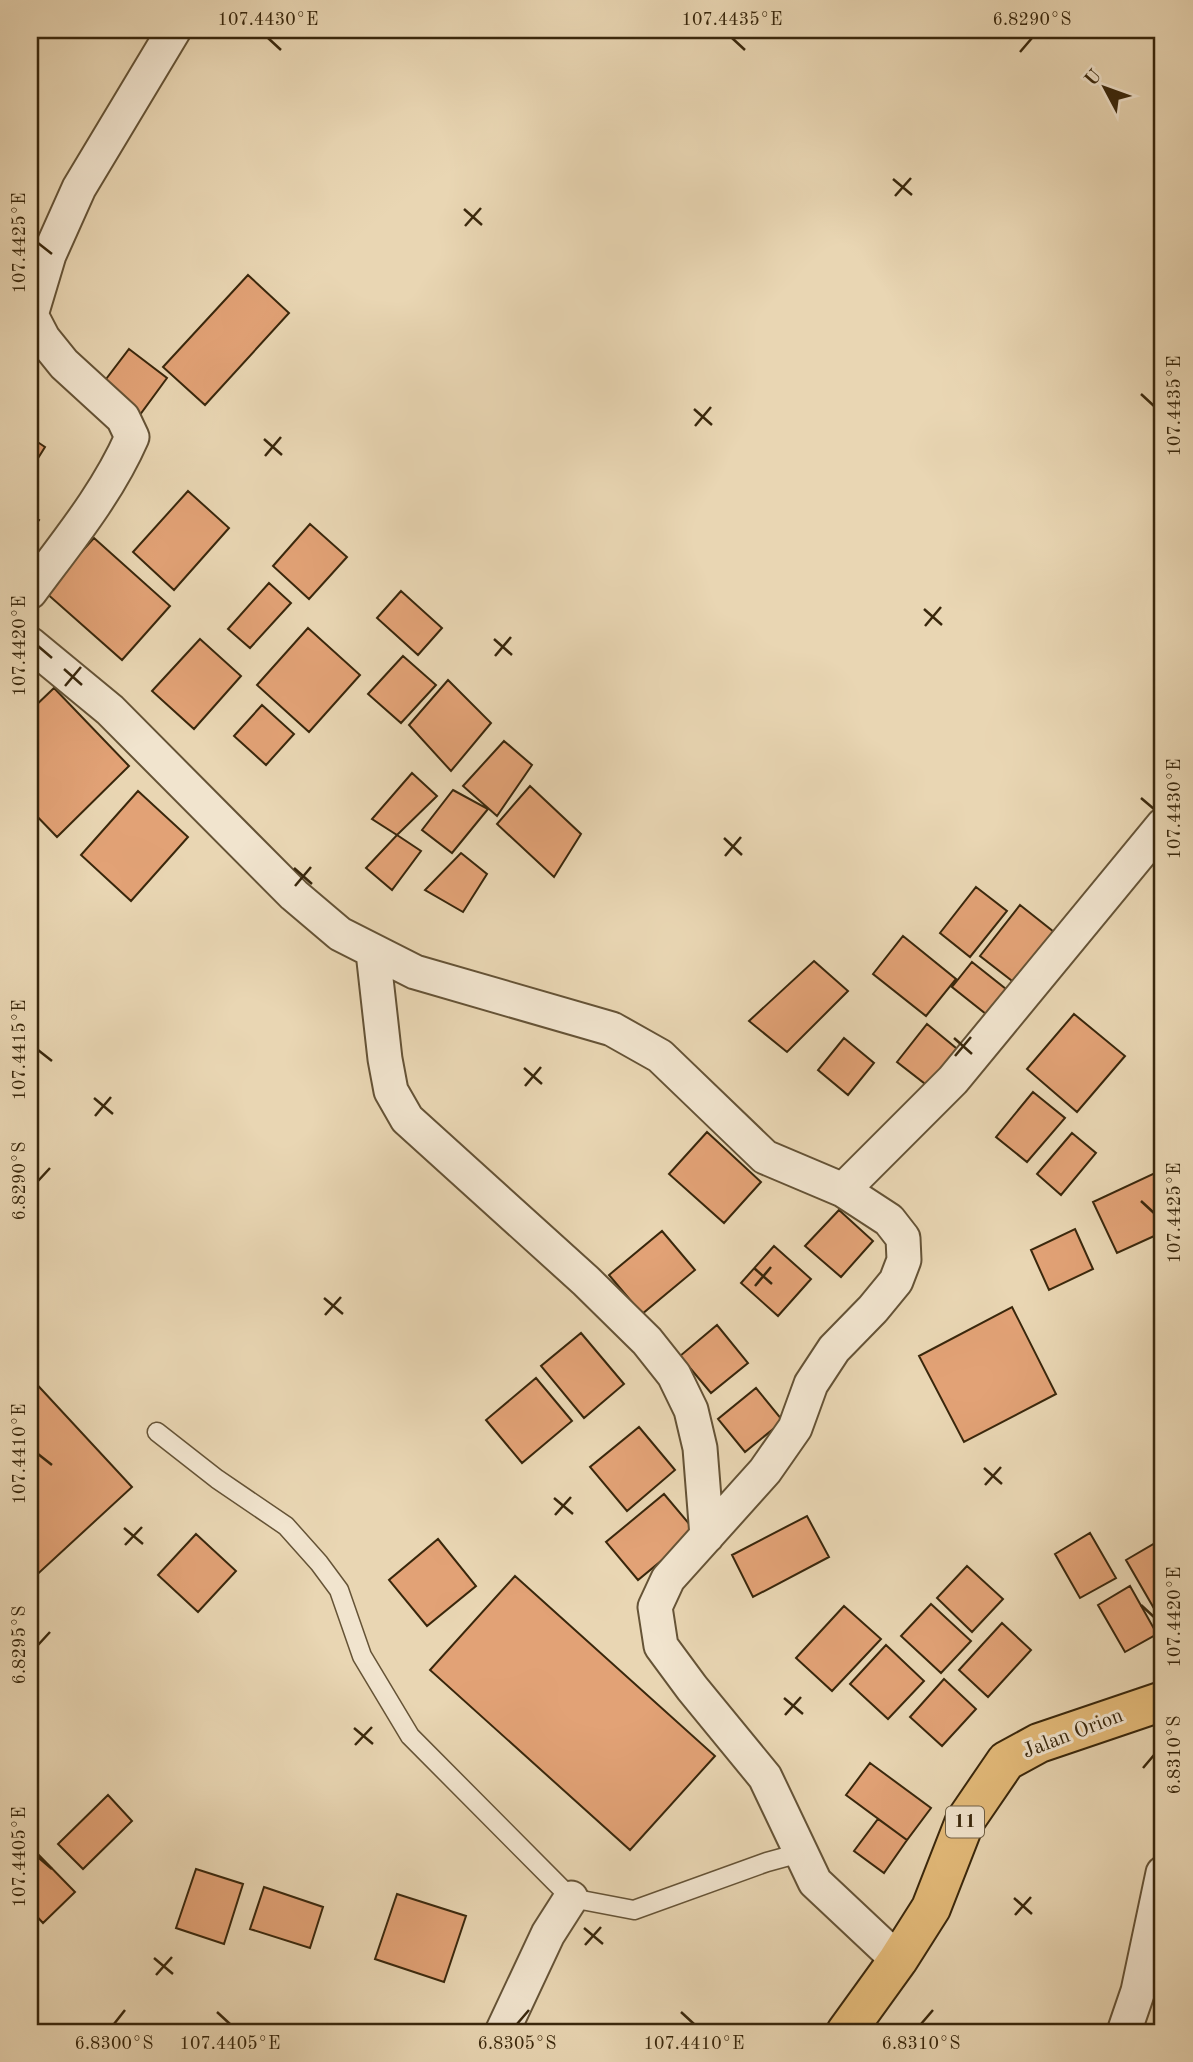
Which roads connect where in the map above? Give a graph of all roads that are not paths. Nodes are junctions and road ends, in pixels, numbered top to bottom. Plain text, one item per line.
1 (174, 30) edge
2 (30, 592) edge
3 (30, 643) edge
4 (1163, 825) edge
5 (373, 952) junction
6 (843, 1189) junction
7 (157, 1432) dead end
8 (707, 1536) junction
9 (1163, 1701) edge
10 (800, 1853) junction
11 (1163, 1873) edge
12 (570, 1898) junction
13 (898, 1961) junction
14 (502, 2032) edge
15 (845, 2032) edge
16 (1124, 2032) edge

1 - 2 street
3 - 5 street
4 - 6 street
5 - 6 street
5 - 8 street
6 - 8 street
7 - 12 lane
8 - 10 street
9 - 13 highway, Jalan Orion / 11
10 - 12 lane
10 - 13 street
11 - 16 street
12 - 14 street
13 - 15 highway, Jalan Orion / 11

